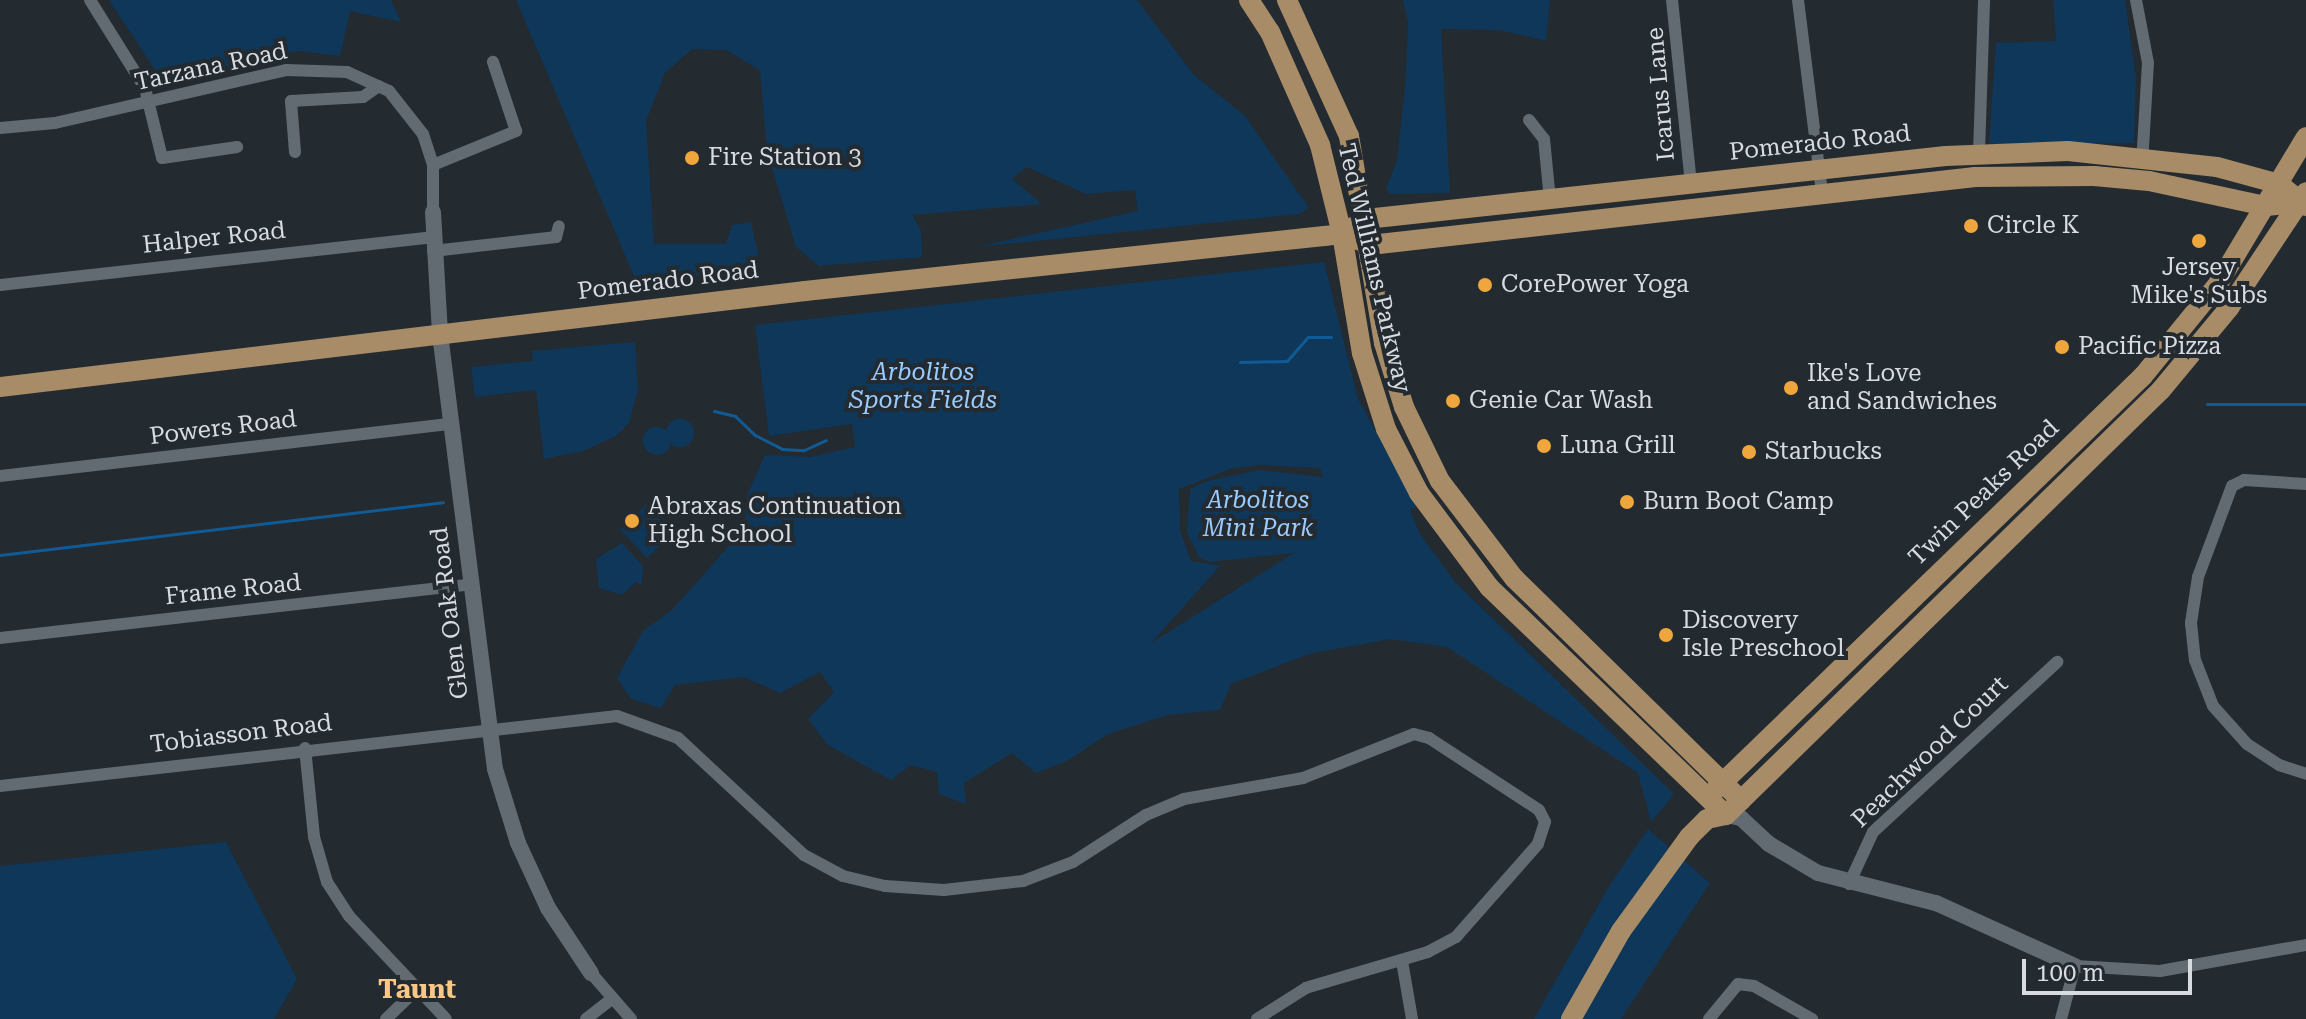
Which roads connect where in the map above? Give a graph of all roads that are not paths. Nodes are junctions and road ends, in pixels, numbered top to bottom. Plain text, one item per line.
1 (90, 0) edge
2 (1249, 0) edge
3 (1287, 0) edge
4 (1672, 0) edge
5 (1798, 0) edge
6 (1984, 0) edge
7 (2136, 0) edge
8 (493, 62) dead end
9 (379, 86) junction
10 (149, 101) junction
11 (1529, 120) dead end
12 (0, 128) edge
13 (2306, 137) edge
14 (237, 147) dead end
15 (295, 152) dead end
16 (1979, 153) junction
17 (2143, 158) junction
18 (433, 165) junction
19 (1819, 169) junction
20 (2140, 180) junction
21 (1691, 183) junction
22 (2279, 184) junction
23 (1822, 193) junction
24 (1550, 200) junction
25 (2304, 200) edge
26 (2266, 206) junction
27 (433, 212) joint
28 (1366, 219) junction
29 (559, 226) dead end
30 (1342, 234) junction
31 (432, 244) junction
32 (1370, 245) junction
33 (0, 285) edge
34 (440, 334) junction
35 (0, 387) edge
36 (451, 424) junction
37 (0, 476) edge
38 (2035, 481) junction
39 (2306, 484) edge
40 (471, 584) junction
41 (1935, 610) junction
42 (0, 638) edge
43 (2057, 662) dead end
44 (488, 728) junction
45 (305, 748) junction
46 (2306, 774) edge
47 (1724, 782) junction
48 (0, 786) edge
49 (1708, 796) junction
50 (1729, 813) junction
51 (1849, 884) junction
52 (2306, 945) edge
53 (1402, 961) junction
54 (2075, 966) junction
55 (591, 973) joint
56 (417, 989) junction
57 (612, 999) junction
58 (386, 1019) edge
59 (446, 1019) edge
60 (586, 1019) edge
61 (631, 1019) edge
62 (1257, 1019) edge
63 (1412, 1019) edge
64 (1571, 1019) edge
65 (1709, 1019) edge
66 (1812, 1019) edge
67 (2061, 1019) edge

1 - 10 street
2 - 30 main road, Ted Williams Parkway
3 - 28 main road, Ted Williams Parkway
4 - 21 street, Icarus Lane
5 - 19 street
6 - 16 street
7 - 17 street
8 - 18 street
9 - 10 street, Tarzana Road
9 - 15 street
9 - 18 street, Tarzana Road
10 - 12 street, Tarzana Road
10 - 14 street
11 - 24 street
13 - 22 main road, Twin Peaks Road
16 - 17 main road, Pomerado Road
16 - 19 main road, Pomerado Road
17 - 20 street
17 - 22 main road, Pomerado Road
18 - 27 street, Glen Oak Road
19 - 21 main road, Pomerado Road
19 - 23 street
20 - 23 main road, Pomerado Road
20 - 26 main road, Pomerado Road
21 - 24 main road, Pomerado Road
22 - 25 main road, Pomerado Road
22 - 26 main road, Twin Peaks Road
23 - 32 main road, Pomerado Road
24 - 28 main road, Pomerado Road
25 - 26 main road, Pomerado Road
25 - 41 main road, Twin Peaks Road
26 - 38 main road, Twin Peaks Road
27 - 31 street, Glen Oak Road
28 - 30 main road, Pomerado Road
28 - 32 main road, Ted Williams Parkway
29 - 31 street, Halper Road
30 - 32 main road, Pomerado Road
30 - 34 main road, Pomerado Road
30 - 49 main road, Ted Williams Parkway
31 - 33 street, Halper Road
31 - 34 street, Glen Oak Road
32 - 47 main road, Ted Williams Parkway
34 - 35 main road, Pomerado Road
34 - 36 street, Glen Oak Road
36 - 37 street, Powers Road
36 - 40 street, Glen Oak Road
38 - 41 main road
38 - 47 main road, Twin Peaks Road
39 - 46 street
40 - 42 street, Frame Road
40 - 44 street, Glen Oak Road
41 - 50 main road, Twin Peaks Road
43 - 51 street, Peachwood Court
44 - 45 street, Tobiasson Road
44 - 53 street, Tobiasson Road
44 - 55 street, Glen Oak Road
45 - 48 street, Tobiasson Road
45 - 56 street
47 - 49 main road, Twin Peaks Road
47 - 50 main road, Ted Williams Parkway
49 - 50 main road, Ted Williams Parkway
50 - 51 street
50 - 64 main road, Twin Peaks Road
51 - 54 street
52 - 54 street
53 - 62 street
53 - 63 street
54 - 67 street
55 - 57 street, Glen Oak Road
56 - 58 street
56 - 59 street
57 - 60 street
57 - 61 street, Glen Oak Road
65 - 66 street

